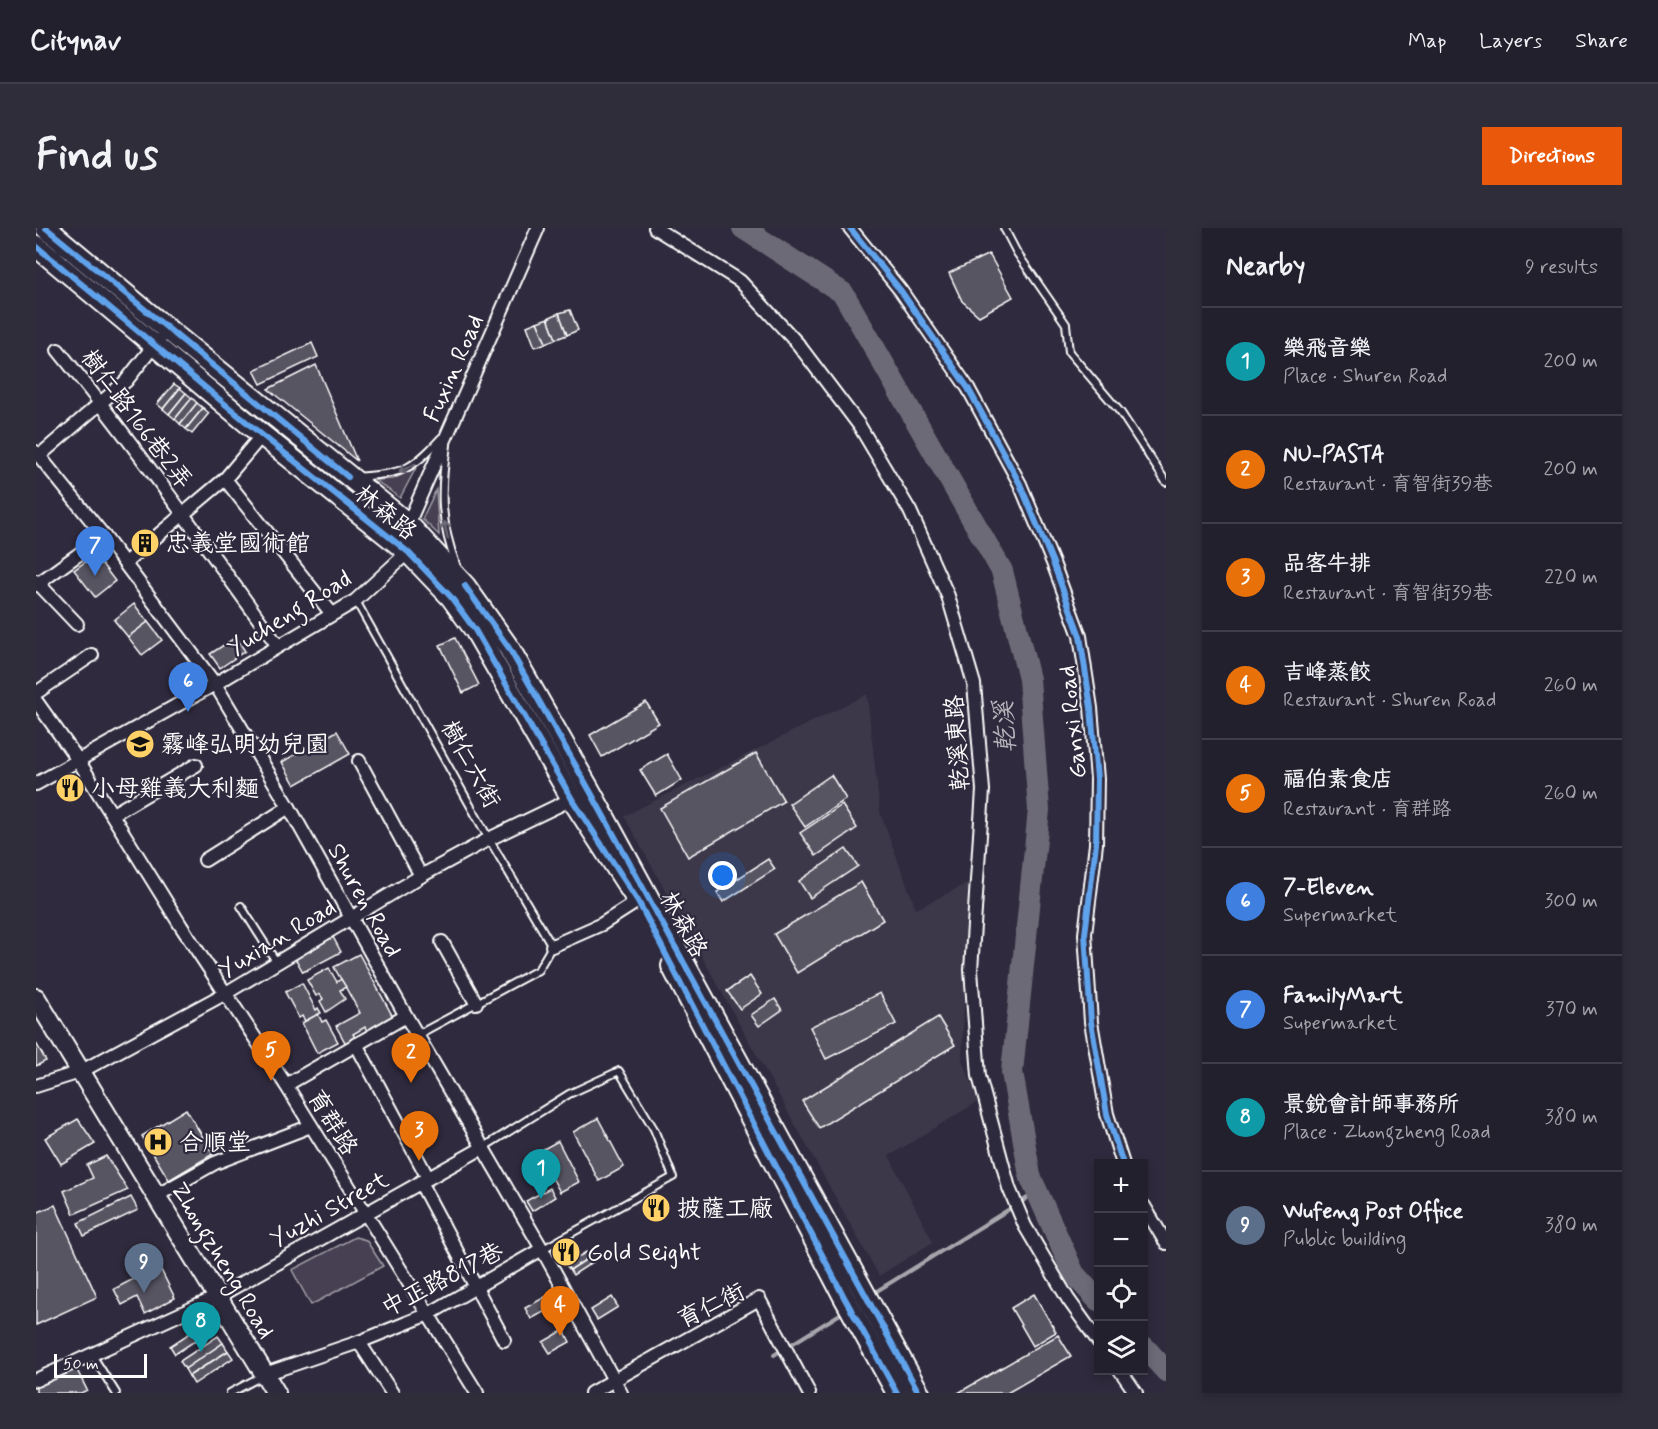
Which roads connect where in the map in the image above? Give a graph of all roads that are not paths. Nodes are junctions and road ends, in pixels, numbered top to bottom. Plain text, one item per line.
1 (46, 228) edge
2 (538, 228) edge
3 (655, 228) edge
4 (850, 228) edge
5 (1004, 228) edge
6 (36, 246) edge
7 (167, 329) junction
8 (154, 345) junction
9 (58, 350) dead end
10 (101, 403) junction
11 (450, 429) junction
12 (262, 435) junction
13 (38, 454) edge
14 (348, 477) junction
15 (225, 479) junction
16 (1166, 483) edge
17 (183, 513) junction
18 (408, 525) junction
19 (104, 536) junction
20 (408, 552) junction
21 (125, 563) junction
22 (37, 583) edge
23 (465, 586) junction
24 (355, 601) junction
25 (332, 614) junction
26 (76, 624) dead end
27 (278, 646) junction
28 (92, 655) dead end
29 (215, 684) junction
30 (36, 693) edge
31 (36, 701) edge
32 (78, 760) junction
33 (359, 761) dead end
34 (196, 765) dead end
35 (36, 784) edge
36 (590, 790) junction
37 (572, 799) junction
38 (289, 807) junction
39 (113, 814) junction
40 (489, 839) junction
41 (205, 860) dead end
42 (421, 876) junction
43 (638, 902) junction
44 (241, 906) dead end
45 (351, 918) junction
46 (442, 942) dead end
47 (552, 946) junction
48 (277, 963) junction
49 (226, 993) junction
50 (36, 998) edge
51 (476, 1003) junction
52 (406, 1016) junction
53 (417, 1035) junction
54 (356, 1044) junction
55 (80, 1072) junction
56 (286, 1085) junction
57 (36, 1086) edge
58 (311, 1126) junction
59 (484, 1147) junction
60 (1121, 1159) edge
61 (424, 1180) junction
62 (156, 1196) junction
63 (366, 1212) junction
64 (1147, 1213) edge
65 (1166, 1243) edge
66 (542, 1250) junction
67 (477, 1288) junction
68 (217, 1297) junction
69 (429, 1314) junction
70 (1094, 1335) edge
71 (504, 1340) dead end
72 (359, 1342) junction
73 (93, 1355) junction
74 (265, 1374) junction
75 (1123, 1375) edge
76 (36, 1380) edge
77 (614, 1380) junction
78 (116, 1393) edge
79 (230, 1393) edge
80 (276, 1393) edge
81 (392, 1393) edge
82 (477, 1393) edge
83 (591, 1393) edge
84 (621, 1393) edge
85 (809, 1393) edge
86 (897, 1393) edge
87 (920, 1393) edge
88 (1136, 1393) edge

1 - 7 main road, 林森路
2 - 11 street, Fuxin Road
3 - 70 street, 乾溪東路
4 - 60 street, Ganxi Road
5 - 16 lane
6 - 8 main road, 林森路
7 - 8 street
7 - 14 main road, 林森路
8 - 10 street
8 - 12 main road, 林森路
9 - 10 street, 樹仁路166巷2弄
10 - 13 street
10 - 17 street, 樹仁路166巷2弄
11 -> 14 lane
11 - 18 street, Fuxin Road
23 -> 11 lane
12 - 15 street
12 - 20 main road, 林森路
13 - 19 street, Shuren Road
14 - 18 main road, 林森路
15 - 17 street
15 - 25 street
17 - 21 street
17 - 27 street, 樹仁路166巷2弄
18 - 20 street
18 - 23 main road, 林森路
19 - 21 street, Shuren Road
19 - 22 street
20 - 24 street, Yucheng Road
20 - 37 main road, 林森路
21 - 29 street, Shuren Road
22 - 26 street
23 - 36 main road, 林森路
24 - 25 street, Yucheng Road
24 - 40 lane, 樹仁六街
25 - 27 street, Yucheng Road
27 - 29 street, Yucheng Road
28 - 30 street
29 - 32 street, Yucheng Road
29 - 38 street, Shuren Road
31 - 32 street, 育群路
32 - 35 street, Yucheng Road
32 - 39 street, 育群路
33 - 42 street
34 - 39 street
36 - 37 street, Yuxian Road
36 - 87 main road, 林森路
37 - 40 street, Yuxian Road
37 - 43 main road, 林森路
38 - 41 street
38 - 45 street, Shuren Road
39 - 49 street, 育群路
40 - 42 street, Yuxian Road
40 - 47 lane, 樹仁六街
42 - 45 street, Yuxian Road
43 - 47 street
43 - 86 main road, 林森路
44 - 48 lane
45 - 48 street, Yuxian Road
45 - 52 street, Shuren Road
46 - 51 street
47 - 51 lane
48 - 49 street, Yuxian Road
49 - 55 street, Yuxian Road
49 - 56 street, 育群路
50 - 55 street, Zhongzheng Road
51 - 53 lane
52 - 53 street, Shuren Road
52 - 54 street
53 - 59 street, Shuren Road
54 - 56 street
54 - 61 street
55 - 57 street, Yuxian Road
55 - 62 street, Zhongzheng Road
56 - 58 street, 育群路
58 - 62 street
58 - 63 street, 育群路
59 - 61 street, Yuzhi Street
59 - 66 street, Shuren Road
59 - 66 lane, Yuzhi Street
61 - 63 street, Yuzhi Street
61 - 67 street
62 - 68 street, Zhongzheng Road
63 - 68 street, Yuzhi Street
63 - 69 street, 育群路
64 - 65 street
66 - 67 street, 中正路817巷
66 - 77 street, Shuren Road
67 - 69 street, 中正路817巷
67 - 71 street
68 - 73 street, Yuzhi Street
68 - 74 street, Zhongzheng Road
69 - 72 street, 中正路817巷
69 - 82 street, 育群路
72 - 74 street, 中正路817巷
72 - 81 street, 中正路817巷
73 - 76 street, Yuzhi Street
73 - 78 lane
74 - 79 lane
74 - 80 street, Zhongzheng Road
75 - 88 street
77 - 83 street, 育仁街
77 - 84 street, Shuren Road
77 - 85 street, 育仁街

